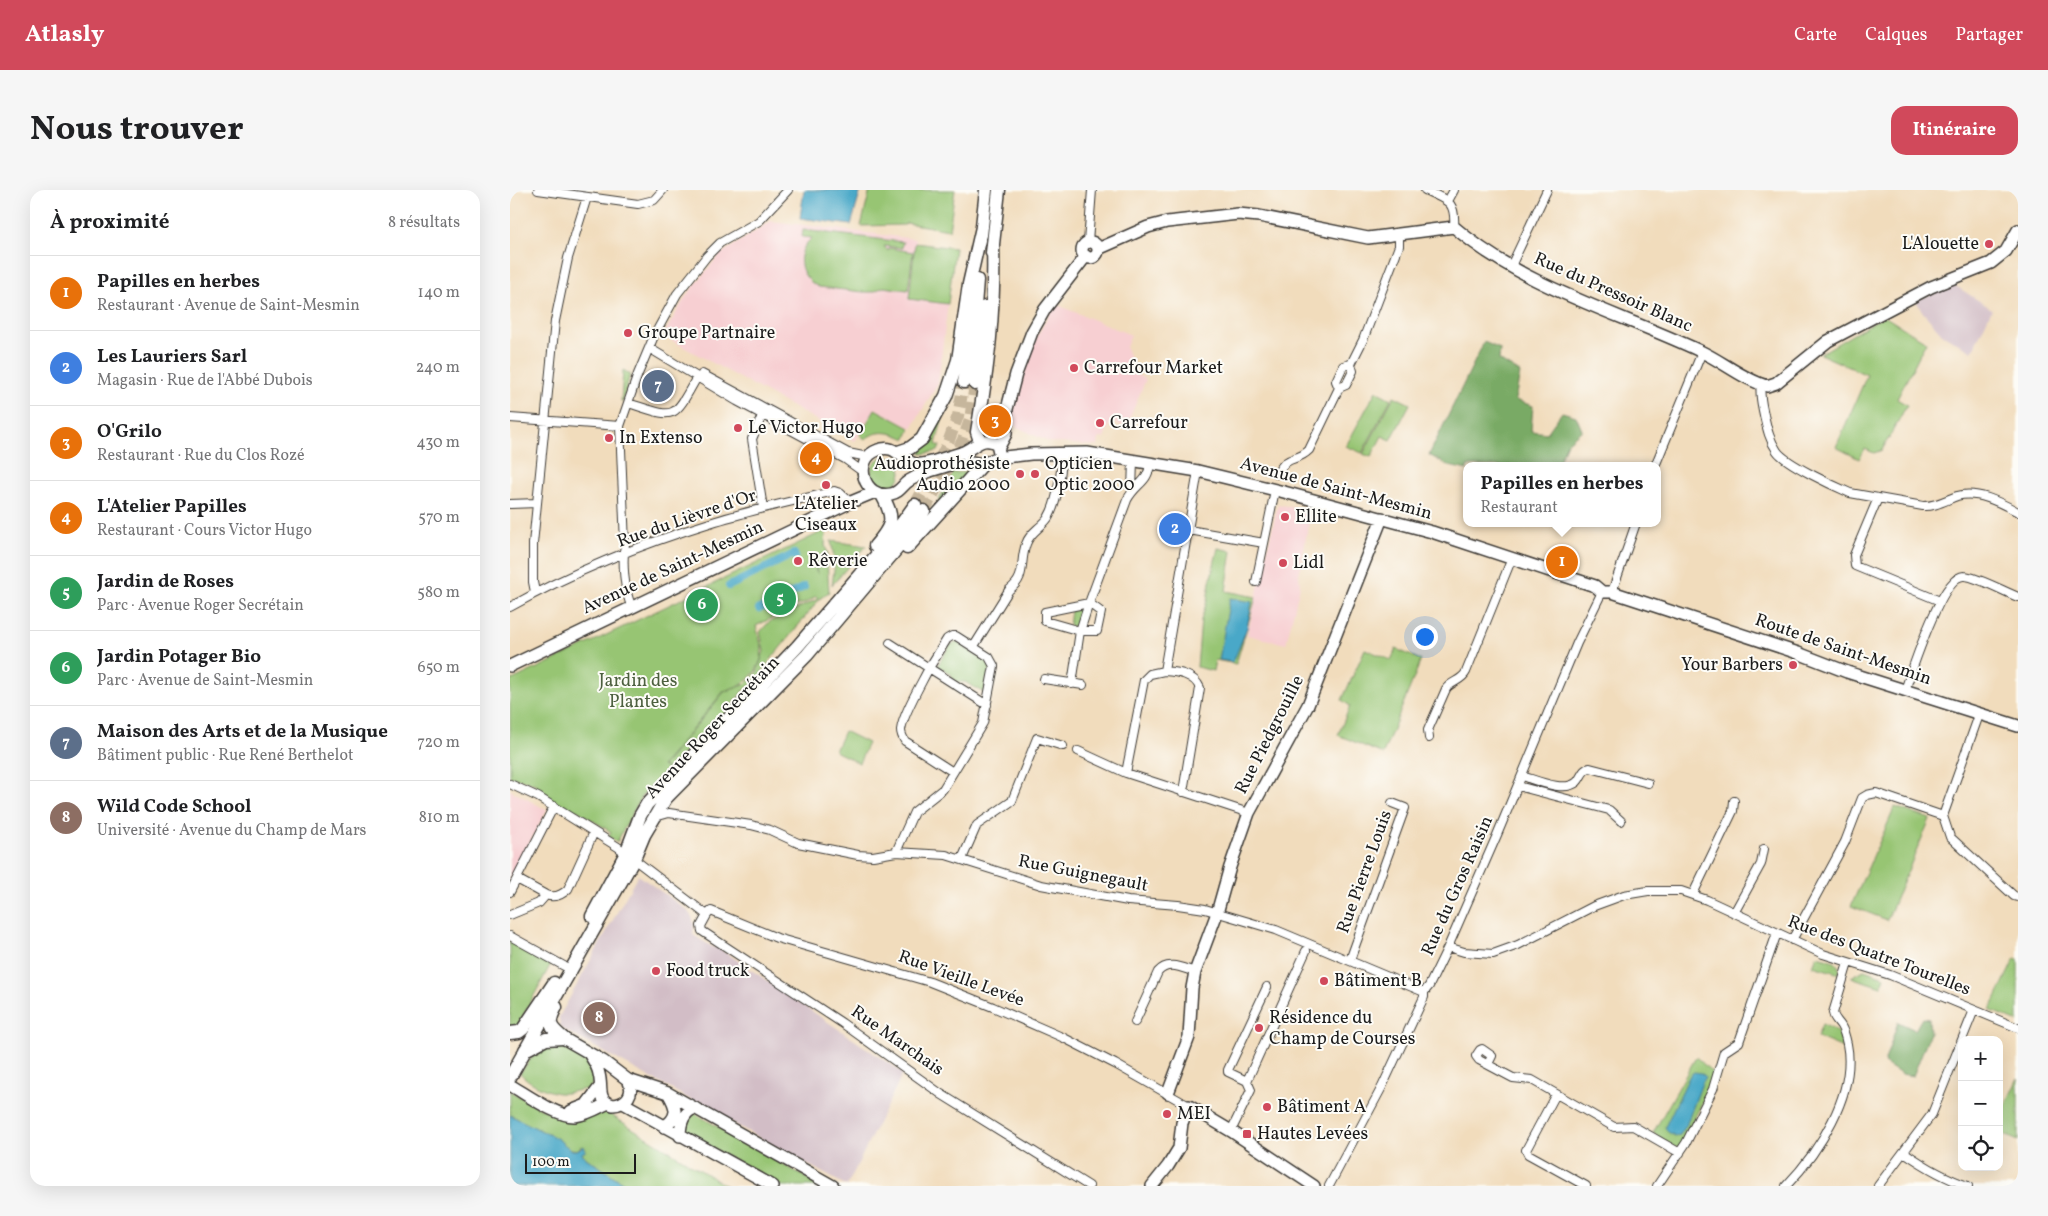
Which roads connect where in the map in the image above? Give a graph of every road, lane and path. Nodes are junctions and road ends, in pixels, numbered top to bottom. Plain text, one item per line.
1 (538, 190) edge
2 (663, 190) edge
3 (788, 190) edge
4 (986, 190) edge
5 (999, 190) edge
6 (1092, 190) edge
7 (1425, 190) edge
8 (1454, 190) edge
9 (1547, 190) edge
10 (587, 198) junction
11 (1448, 202) junction
12 (982, 227) junction
13 (1454, 228) junction
14 (2018, 230) edge
15 (1399, 236) junction
16 (1088, 242) junction
17 (993, 245) junction
18 (1098, 250) junction
19 (1086, 256) junction
20 (1511, 266) junction
21 (649, 348) junction
22 (1702, 352) junction
23 (1351, 364) junction
24 (697, 377) junction
25 (1762, 384) junction
26 (1339, 388) junction
27 (628, 403) junction
28 (764, 412) junction
29 (510, 418) edge
30 (546, 421) junction
31 (620, 426) junction
32 (980, 442) junction
33 (999, 446) junction
34 (898, 452) junction
35 (1058, 453) junction
36 (868, 457) junction
37 (958, 458) junction
38 (996, 458) junction
39 (1133, 460) junction
40 (1658, 462) edge
41 (982, 464) junction
42 (1150, 464) junction
43 (932, 466) junction
44 (1198, 471) junction
45 (1278, 474) dead end
46 (863, 476) junction
47 (1275, 490) junction
48 (1132, 491) junction
49 (879, 493) junction
50 (1878, 498) junction
51 (850, 502) junction
52 (536, 503) junction
53 (510, 504) edge
54 (763, 508) junction
55 (920, 508) tunnel mouth
56 (2018, 512) edge
57 (1382, 518) junction
58 (1635, 527) edge
59 (1189, 530) junction
60 (1264, 543) junction
61 (623, 555) junction
62 (1512, 558) junction
63 (1256, 582) dead end
64 (535, 592) junction
65 (1607, 592) junction
66 (2018, 597) edge
67 (1940, 600) junction
68 (1089, 603) junction
69 (1656, 606) joint
70 (510, 607) edge
71 (632, 607) junction
72 (1080, 631) junction
73 (890, 643) dead end
74 (974, 646) junction
75 (802, 651) junction
76 (510, 666) edge
77 (929, 668) junction
78 (1164, 670) junction
79 (1044, 679) dead end
80 (1072, 684) junction
81 (1083, 685) dead end
82 (1905, 690) junction
83 (987, 705) junction
84 (1979, 715) junction
85 (2018, 726) edge
86 (1429, 738) dead end
87 (1063, 746) dead end
88 (1078, 751) dead end
89 (953, 772) junction
90 (1126, 773) junction
91 (1522, 776) junction
92 (1648, 783) dead end
93 (510, 784) edge
94 (1518, 786) junction
95 (1182, 792) junction
96 (666, 798) junction
97 (1734, 801) dead end
98 (1392, 804) dead end
99 (554, 806) junction
100 (669, 813) junction
101 (1249, 813) junction
102 (1943, 816) junction
103 (653, 818) junction
104 (1621, 821) dead end
105 (594, 832) junction
106 (1764, 849) dead end
107 (896, 852) junction
108 (630, 856) junction
109 (962, 859) junction
110 (517, 879) junction
111 (510, 892) edge
112 (1693, 894) junction
113 (546, 895) junction
114 (2018, 897) edge
115 (1217, 913) junction
116 (1734, 913) junction
117 (510, 915) edge
118 (707, 915) junction
119 (1777, 933) junction
120 (510, 936) edge
121 (1792, 940) junction
122 (1448, 947) junction
123 (1306, 951) dead end
124 (1350, 960) junction
125 (570, 963) junction
126 (1848, 963) junction
127 (1195, 972) junction
128 (554, 983) junction
129 (1267, 986) dead end
130 (1424, 992) junction
131 (1974, 1010) junction
132 (1135, 1022) dead end
133 (2018, 1028) edge
134 (510, 1033) edge
135 (563, 1038) junction
136 (525, 1050) junction
137 (589, 1053) junction
138 (1488, 1064) dead end
139 (511, 1070) edge
140 (623, 1077) junction
141 (1247, 1081) junction
142 (510, 1085) edge
143 (600, 1085) junction
144 (668, 1093) junction
145 (1168, 1093) junction
146 (1556, 1094) junction
147 (608, 1103) junction
148 (622, 1103) junction
149 (1189, 1106) junction
150 (695, 1108) junction
151 (559, 1112) junction
152 (664, 1127) junction
153 (1231, 1131) junction
154 (680, 1136) junction
155 (1680, 1152) junction
156 (1904, 1152) junction
157 (1296, 1175) junction
158 (773, 1186) edge
159 (833, 1186) edge
160 (1088, 1186) edge
161 (1152, 1186) edge
162 (1306, 1186) edge
163 (1314, 1186) edge
164 (1329, 1186) edge
165 (1586, 1186) edge
166 (1657, 1186) edge
167 (1786, 1186) edge
168 (1878, 1186) edge
169 (1968, 1186) edge

1 - 10 street
2 - 10 street
3 - 21 street
4 - 12 main road
5 - 17 main road
6 - 16 street
7 - 11 street
8 - 11 street
9 - 20 street
10 - 30 street
11 - 13 street
12 - 17 main road
12 - 34 main road
13 - 15 street
13 - 20 street, Rue du Pressoir Blanc
14 - 25 street
15 - 18 street
15 - 23 street
16 - 18 street
16 - 19 street
17 - 32 main road
18 - 19 street
19 - 33 street
20 - 22 street, Rue du Pressoir Blanc
21 - 24 street
21 - 27 street
21 - 28 street
22 - 25 street, Rue du Pressoir Blanc
22 - 40 street
23 - 26 street
23 - 26 street
24 - 27 street
24 - 28 street
25 - 50 street
26 - 45 street
27 - 31 street
28 - 36 street
28 - 46 street
28 - 54 street
29 - 30 street
30 - 31 street
30 - 52 street
31 - 61 street
32 - 33 street
32 - 37 street, Avenue de Saint-Mesmin
33 - 35 street
33 - 38 street
34 - 36 street
34 - 43 street, Avenue de Saint-Mesmin
35 - 38 street, Avenue de Saint-Mesmin
35 - 39 street, Avenue de Saint-Mesmin
35 - 74 street
36 - 46 street
37 - 41 street, Avenue de Saint-Mesmin
37 - 43 street, Avenue de Saint-Mesmin, bridge
38 - 41 street, Avenue de Saint-Mesmin
39 - 42 street, Avenue de Saint-Mesmin
39 - 48 street
41 - 75 main road
42 - 44 street, Avenue de Saint-Mesmin
42 - 48 street
43 - 49 street, Avenue de Saint-Mesmin
44 - 47 street, Avenue de Saint-Mesmin
44 - 59 street
46 - 49 street
46 - 51 street
47 - 57 street, Avenue de Saint-Mesmin
47 - 60 street
48 - 68 street
49 - 51 street, Avenue de Saint-Mesmin
49 - 75 main road
50 - 56 street
50 - 67 street
51 - 54 street, Rue du Lièvre d'Or
51 - 71 street, Avenue de Saint-Mesmin
52 - 53 street
52 - 64 street
54 - 61 street, Rue du Lièvre d'Or
55 - 75 main road, Avenue Roger Secrétain
57 - 62 street, Avenue de Saint-Mesmin
57 - 101 street, Rue Piedgrouille
58 - 65 street, Rue du Gros Raisin
59 - 60 street
59 - 78 street
60 - 63 street
61 - 64 street, Rue du Lièvre d'Or
61 - 71 street
62 - 65 street, Avenue de Saint-Mesmin
62 - 86 street
64 - 70 street, Rue du Lièvre d'Or
65 - 69 street, Avenue de Saint-Mesmin
65 - 91 street, Rue du Gros Raisin
66 - 67 street
67 - 82 street
68 - 72 street
68 - 72 street
68 - 72 street
69 - 82 street, Route de Saint-Mesmin
71 - 76 street, Avenue de Saint-Mesmin
72 - 80 street
73 - 77 street
74 - 77 street
74 - 83 street
75 - 96 main road, Avenue Roger Secrétain
75 - 108 main road, Avenue Roger Secrétain
77 - 83 street
77 - 89 street
78 - 90 street
78 - 95 street
79 - 80 street
80 - 81 street
82 - 84 street, Route de Saint-Mesmin
83 - 89 street
84 - 85 street, Route de Saint-Mesmin
84 - 102 street
87 - 109 street
88 - 90 street
89 - 107 street
90 - 95 street
91 - 92 street
91 - 94 street, Rue du Gros Raisin
93 - 99 street
94 - 104 street
94 - 122 street, Rue du Gros Raisin
95 - 101 street
96 - 100 street
96 - 103 main road, Avenue Roger Secrétain
97 - 112 street
98 - 124 street, Rue Pierre Louis
99 - 105 street
99 - 110 street
100 - 103 street, Rue Guignegault
100 - 107 street, Rue Guignegault
101 - 115 street, Rue Piedgrouille
102 - 114 street
102 - 121 street
103 - 108 main road, Avenue Roger Secrétain
105 - 108 street
105 - 113 street
106 - 116 street
107 - 109 street, Rue Guignegault
108 - 118 street, Rue Vieille Levée
108 - 125 main road, Avenue Roger Secrétain
109 - 115 street, Rue Guignegault
110 - 111 street
110 - 113 street
112 - 116 street, Rue des Quatre Tourelles
112 - 122 street, Rue des Quatre Tourelles
113 - 117 street
115 - 124 street, Rue Guignegault
115 - 127 street, Rue Piedgrouille
116 - 119 street, Rue des Quatre Tourelles
118 - 145 street, Rue Vieille Levée
118 - 160 street, Rue Marchais
119 - 121 street, Rue des Quatre Tourelles
119 - 155 street
120 - 125 street
121 - 126 street, Rue des Quatre Tourelles
122 - 130 street, Rue du Gros Raisin
123 - 141 street
124 - 130 street, Rue Guignegault
125 - 128 main road, Avenue Roger Secrétain
125 - 135 main road
125 - 136 main road, Avenue Roger Secrétain
126 - 131 street, Rue des Quatre Tourelles
126 - 167 street
127 - 132 street
127 - 145 street, Rue Piedgrouille
128 - 134 main road
128 - 139 main road, Avenue Roger Secrétain
129 - 141 street
130 - 164 street, Rue du Gros Raisin
131 - 133 street, Rue des Quatre Tourelles
131 - 156 street
135 - 136 main road
135 - 137 street
136 - 139 main road, Avenue Roger Secrétain
137 - 140 street
137 - 143 street
138 - 146 street
140 - 143 street
140 - 144 street
140 - 148 street
141 - 153 street
142 - 151 street
143 - 147 street
143 - 151 street
144 - 150 street
144 - 152 street
145 - 149 street, Rue Vieille Levée
146 - 155 street
146 - 165 street
147 - 148 street
147 - 151 street
148 - 152 street
149 - 153 street, Rue Vieille Levée
149 - 161 street
150 - 154 street
150 - 159 street
152 - 154 street
153 - 157 street, Rue Vieille Levée
154 - 158 street
155 - 166 street
156 - 168 street
156 - 169 street
157 - 162 street
157 - 163 street, Rue Vieille Levée

